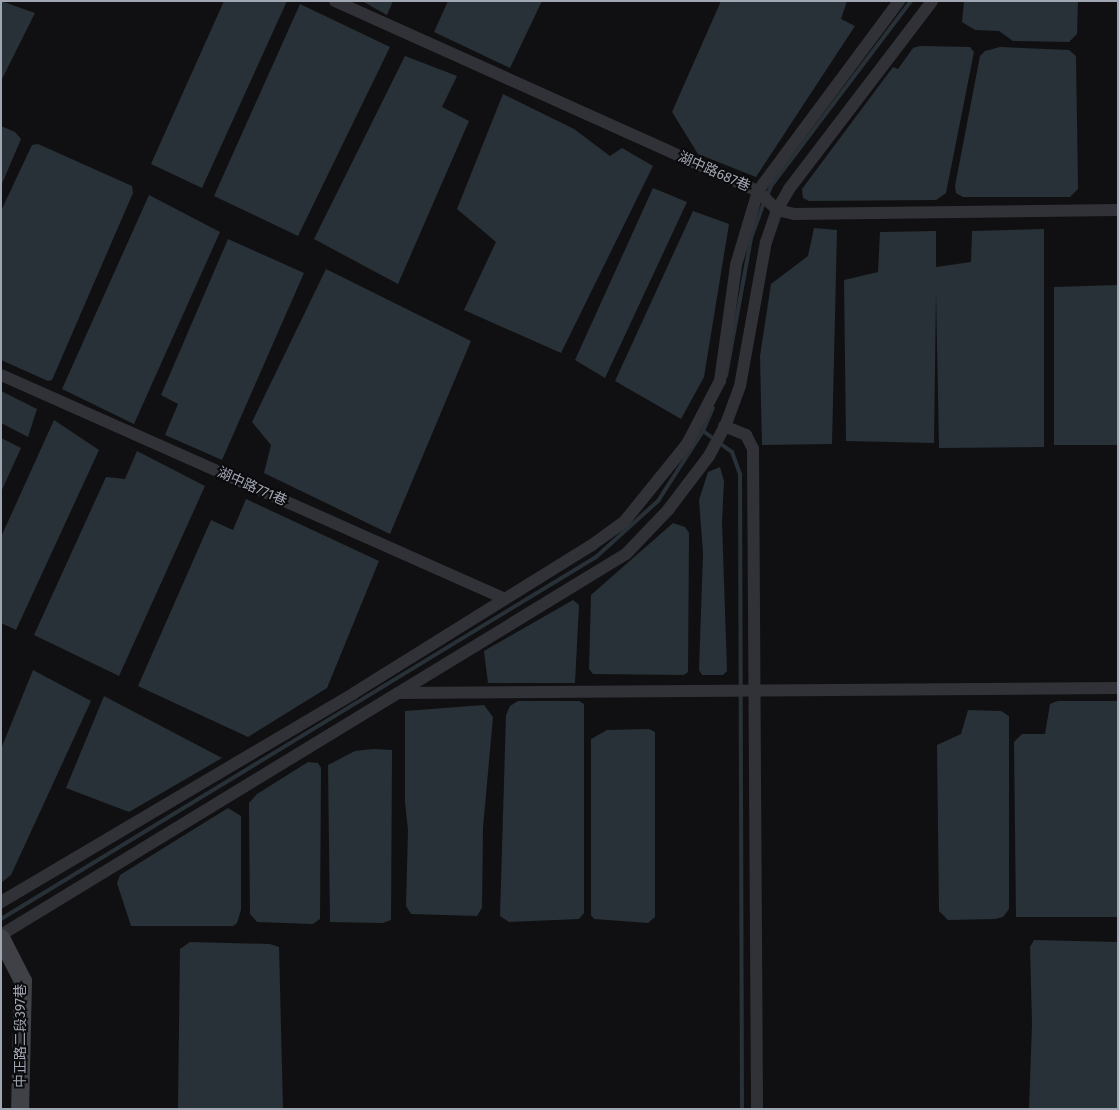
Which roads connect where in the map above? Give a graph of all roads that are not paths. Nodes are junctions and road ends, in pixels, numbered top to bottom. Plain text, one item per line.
1 (335, 1) edge
2 (899, 1) edge
3 (932, 1) edge
4 (758, 191) junction
5 (777, 210) junction
6 (1118, 210) edge
7 (1, 376) edge
8 (724, 426) junction
9 (503, 598) junction
10 (1118, 688) edge
11 (752, 692) junction
12 (397, 693) junction
13 (1, 902) edge
14 (1, 936) edge
15 (20, 1109) edge
16 (757, 1109) edge

1 - 4 street, 湖中路687巷
2 - 4 street
3 - 5 street
4 - 5 street, 湖中路687巷
4 - 9 street
5 - 6 street
5 - 8 street
7 - 9 street, 湖中路771巷
8 - 11 street
8 - 12 street
9 - 13 street
10 - 11 street
11 - 12 street
11 - 16 street
12 - 14 street
14 - 15 street, 中正路二段397巷

